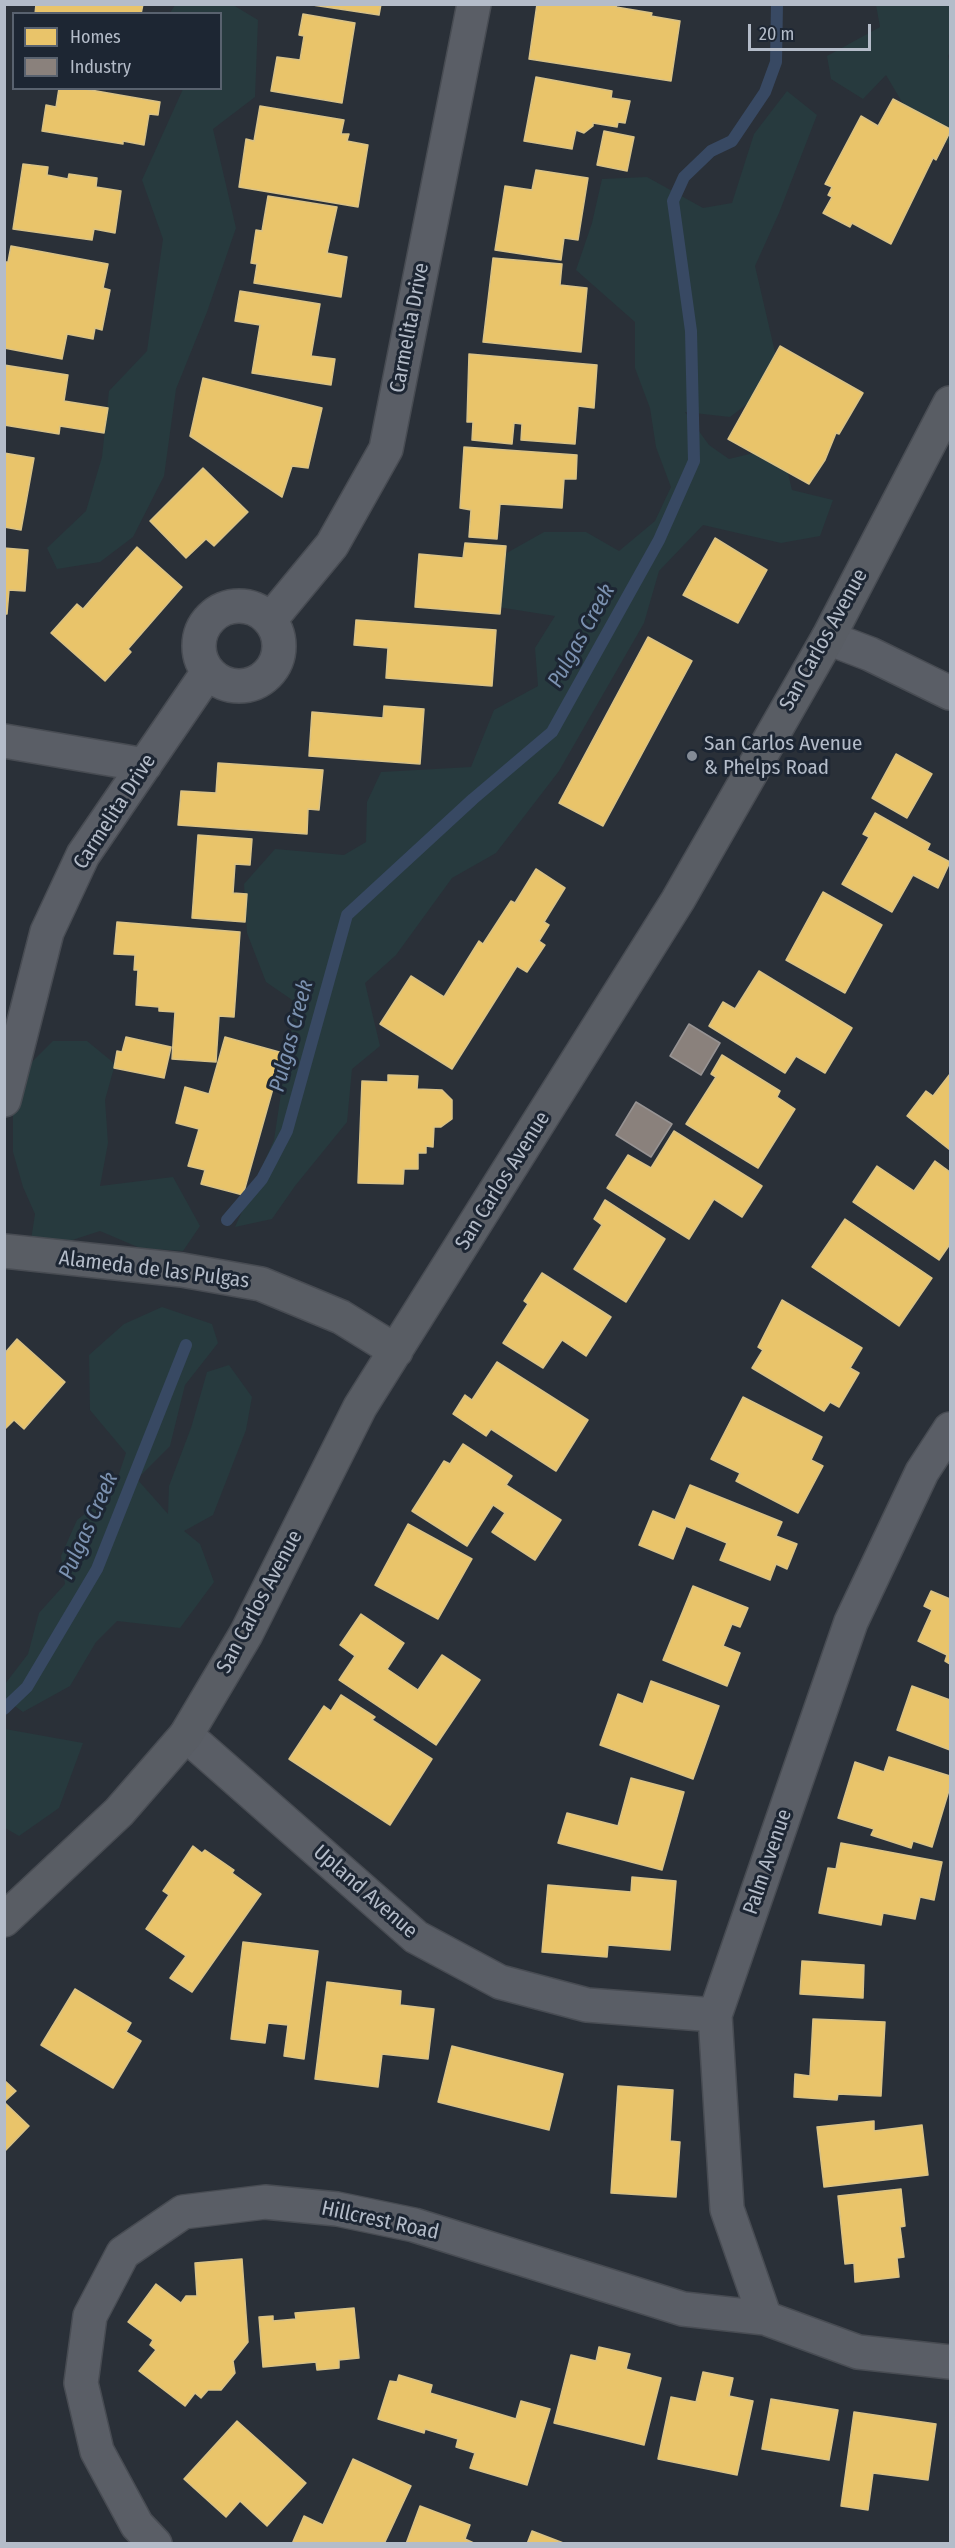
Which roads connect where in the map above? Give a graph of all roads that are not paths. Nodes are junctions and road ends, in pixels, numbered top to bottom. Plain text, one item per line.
1 (474, 4) edge
2 (951, 403) edge
3 (270, 620) junction
4 (828, 638) junction
5 (208, 672) junction
6 (951, 693) edge
7 (4, 741) edge
8 (145, 765) junction
9 (4, 1100) edge
10 (4, 1251) edge
11 (396, 1351) junction
12 (951, 1429) edge
13 (186, 1735) junction
14 (4, 1920) edge
15 (715, 2015) junction
16 (765, 2318) junction
17 (951, 2362) edge
18 (155, 2544) edge

1 - 3 street, Carmelita Drive
2 - 4 main road, San Carlos Avenue
3 - 5 street
3 - 5 street
4 - 6 street
4 - 11 main road, San Carlos Avenue
5 - 8 street, Carmelita Drive
7 - 8 street
8 - 9 street, Carmelita Drive
10 - 11 main road, Alameda de las Pulgas
11 - 13 main road, San Carlos Avenue
12 - 15 street, Palm Avenue
13 - 14 main road, San Carlos Avenue
13 - 15 street, Upland Avenue
15 - 16 street, Palm Avenue
16 - 17 street, Hillcrest Road
16 - 18 street, Hillcrest Road

